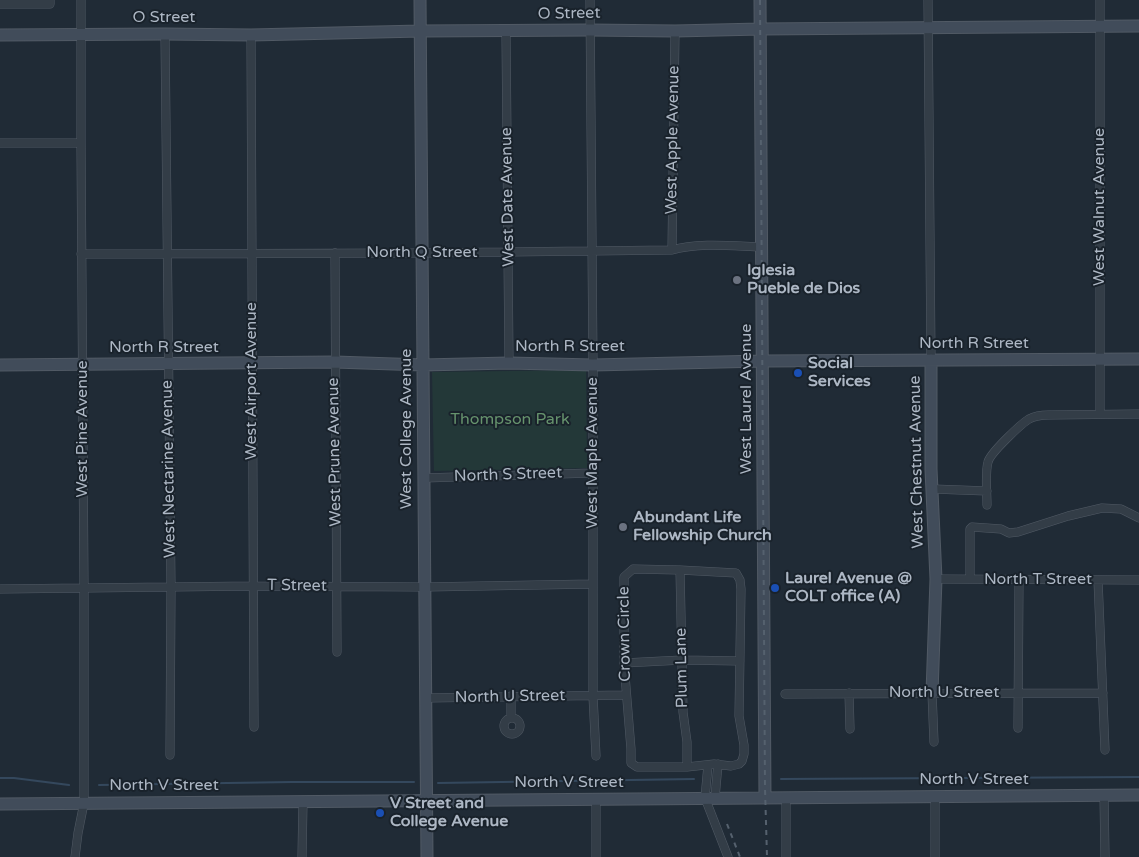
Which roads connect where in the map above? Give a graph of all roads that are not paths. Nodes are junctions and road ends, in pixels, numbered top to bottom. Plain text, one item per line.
1 (50, 0) edge
2 (81, 0) edge
3 (420, 0) edge
4 (590, 0) edge
5 (760, 0) edge
6 (928, 0) edge
7 (1100, 0) edge
8 (0, 4) edge
9 (1100, 26) junction
10 (1139, 26) edge
11 (928, 28) junction
12 (760, 29) junction
13 (590, 30) junction
14 (675, 31) junction
15 (420, 32) junction
16 (506, 32) junction
17 (81, 34) junction
18 (165, 34) junction
19 (251, 35) junction
20 (0, 36) edge
21 (0, 143) edge
22 (81, 143) junction
23 (762, 247) junction
24 (672, 250) junction
25 (592, 251) junction
26 (508, 252) junction
27 (252, 253) junction
28 (334, 253) junction
29 (422, 253) junction
30 (82, 254) junction
31 (167, 254) junction
32 (1100, 359) junction
33 (1139, 359) edge
34 (931, 360) junction
35 (763, 361) junction
36 (335, 362) junction
37 (252, 363) junction
38 (82, 364) junction
39 (168, 364) junction
40 (510, 364) junction
41 (0, 365) edge
42 (423, 365) junction
43 (593, 365) junction
44 (1100, 414) junction
45 (1139, 414) edge
46 (592, 473) junction
47 (423, 478) junction
48 (933, 489) junction
49 (987, 491) junction
50 (988, 505) dead end
51 (1139, 518) edge
52 (680, 570) junction
53 (936, 579) junction
54 (970, 579) junction
55 (1019, 580) junction
56 (1098, 580) junction
57 (1139, 580) edge
58 (593, 584) junction
59 (254, 586) junction
60 (171, 587) junction
61 (337, 587) junction
62 (425, 587) junction
63 (84, 588) junction
64 (0, 589) edge
65 (338, 652) dead end
66 (682, 660) junction
67 (740, 661) junction
68 (624, 663) junction
69 (849, 693) junction
70 (932, 693) junction
71 (1103, 693) junction
72 (785, 694) dead end
73 (1018, 694) junction
74 (626, 695) junction
75 (511, 696) junction
76 (593, 696) junction
77 (426, 698) junction
78 (511, 718) dead end
79 (254, 727) dead end
80 (1018, 728) dead end
81 (850, 729) dead end
82 (934, 742) dead end
83 (1105, 750) dead end
84 (170, 755) dead end
85 (596, 756) dead end
86 (718, 764) junction
87 (708, 765) junction
88 (687, 767) junction
89 (1104, 795) junction
90 (1139, 795) edge
91 (935, 796) junction
92 (786, 797) junction
93 (710, 798) junction
94 (765, 798) junction
95 (596, 799) junction
96 (427, 800) junction
97 (303, 801) junction
98 (84, 803) junction
99 (0, 804) edge
100 (75, 857) edge
101 (302, 857) edge
102 (427, 857) edge
103 (596, 857) edge
104 (728, 857) edge
105 (786, 857) edge
106 (936, 857) edge
107 (1105, 857) edge

1 - 8 street
2 - 17 street, West Pine Avenue
3 - 15 street, West College Avenue
4 - 13 street, West Maple Avenue
5 - 12 street, West Laurel Avenue
6 - 11 street, West Chestnut Avenue
7 - 9 street, West Walnut Avenue
9 - 10 street, O Street
9 - 11 street, O Street
9 - 32 street, West Walnut Avenue
11 - 12 street, O Street
11 - 34 street, West Chestnut Avenue
12 - 14 street, O Street
12 - 23 street, West Laurel Avenue
13 - 14 street, O Street
13 - 16 street, O Street
13 - 25 street, West Maple Avenue
14 - 24 street, West Apple Avenue
15 - 16 street, O Street
15 - 19 street, O Street
15 - 29 street, West College Avenue
16 - 26 street, West Date Avenue
17 - 18 street, O Street
17 - 20 street, O Street
17 - 22 street, West Pine Avenue
18 - 19 street, O Street
18 - 31 street, West Nectarine Avenue
19 - 27 street, West Airport Avenue
21 - 22 street
22 - 30 street, West Pine Avenue
23 - 24 street, North Q Street
23 - 35 street, West Laurel Avenue
24 - 25 street, North Q Street
25 - 26 street, North Q Street
25 - 43 street, West Maple Avenue
26 - 29 street, North Q Street
26 - 40 street, West Date Avenue
27 - 28 street, North Q Street
27 - 31 street, North Q Street
27 - 37 street, West Airport Avenue
28 - 29 street, North Q Street
28 - 36 street, West Prune Avenue
29 - 42 street, West College Avenue
30 - 31 street, North Q Street
30 - 38 street, West Pine Avenue
31 - 39 street, West Nectarine Avenue
32 - 33 street, North R Street
32 - 34 street, North R Street
32 - 44 street, West Walnut Avenue
34 - 35 street, North R Street
34 - 48 street, West Chestnut Avenue
35 - 43 street, North R Street
35 - 94 street, West Laurel Avenue
36 - 37 street, North R Street
36 - 42 street, North R Street
36 - 61 street, West Prune Avenue
37 - 39 street, North R Street
37 - 59 street, West Airport Avenue
38 - 39 street, North R Street
38 - 41 street, North R Street
38 - 63 street, West Pine Avenue
39 - 60 street, West Nectarine Avenue
40 - 42 street, North R Street
40 - 43 street, North R Street
42 - 47 street, West College Avenue
43 - 46 street, West Maple Avenue
44 - 45 street
44 - 49 street
46 - 47 street, North S Street
46 - 58 street, West Maple Avenue
47 - 62 street, West College Avenue
48 - 49 street
48 - 53 street, West Chestnut Avenue
49 - 50 street
51 - 54 street
52 - 66 street, Plum Lane
52 - 67 street, Crown Circle
52 - 68 street, Crown Circle
53 - 54 street, North T Street
53 - 70 street, West Chestnut Avenue
54 - 55 street, North T Street
55 - 56 street, North T Street
55 - 73 street
56 - 57 street, North T Street
56 - 71 street
58 - 62 street, T Street
58 - 76 street, West Maple Avenue
59 - 60 street, T Street
59 - 61 street, T Street
59 - 79 street, West Airport Avenue
60 - 63 street, T Street
60 - 84 street, West Nectarine Avenue
61 - 62 street, T Street
61 - 65 street, West Prune Avenue
62 - 77 street, West College Avenue
63 - 64 street, T Street
63 - 98 street, West Pine Avenue
66 - 67 street
66 - 68 street
66 - 88 street, Plum Lane
67 - 86 street, Crown Circle
68 - 74 street, Crown Circle
69 - 70 street, North U Street
69 - 72 street, North U Street
69 - 81 street
70 - 73 street, North U Street
70 - 82 street, West Chestnut Avenue
71 - 73 street, North U Street
71 - 83 street
73 - 80 street
74 - 76 street, North U Street
74 - 88 street, Crown Circle
75 - 76 street, North U Street
75 - 77 street, North U Street
75 - 78 street
76 - 85 street, West Maple Avenue
77 - 96 street, West College Avenue
86 - 87 street, Crown Circle
86 - 93 street
87 - 88 street, Crown Circle
87 - 93 street
89 - 90 street, North V Street
89 - 91 street, North V Street
89 - 107 street
91 - 92 street, North V Street
91 - 106 street
92 - 94 street, North V Street
92 - 105 street
93 - 94 street, North V Street
93 - 95 street, North V Street
93 - 104 street
95 - 96 street, North V Street
95 - 103 street
96 - 97 street, North V Street
96 - 102 street, West College Avenue
97 - 98 street, North V Street
97 - 101 street
98 - 99 street, North V Street
98 - 100 street, West Pine Avenue

